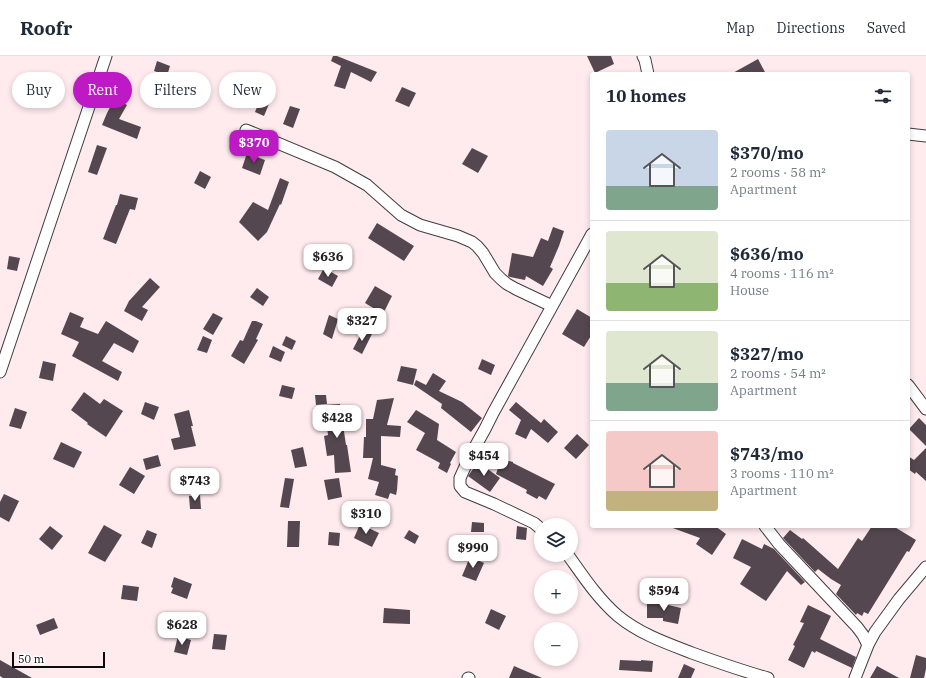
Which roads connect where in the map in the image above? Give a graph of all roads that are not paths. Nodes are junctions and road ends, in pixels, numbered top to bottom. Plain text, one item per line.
1 (106, 56) edge
2 (645, 57) edge
3 (648, 72) edge
4 (246, 130) dead end
5 (910, 134) edge
6 (926, 136) edge
7 (590, 238) edge
8 (552, 306) junction
9 (0, 372) edge
10 (910, 388) edge
11 (926, 409) edge
12 (534, 523) edge
13 (767, 528) edge
14 (573, 562) edge
15 (926, 567) edge
16 (868, 645) junction
17 (768, 678) edge
18 (855, 678) edge

1 - 9 street
2 - 3 street
4 - 8 street
5 - 6 street
7 - 8 street
8 - 12 street
10 - 11 street
13 - 16 street
14 - 17 street
15 - 16 street
16 - 18 street

